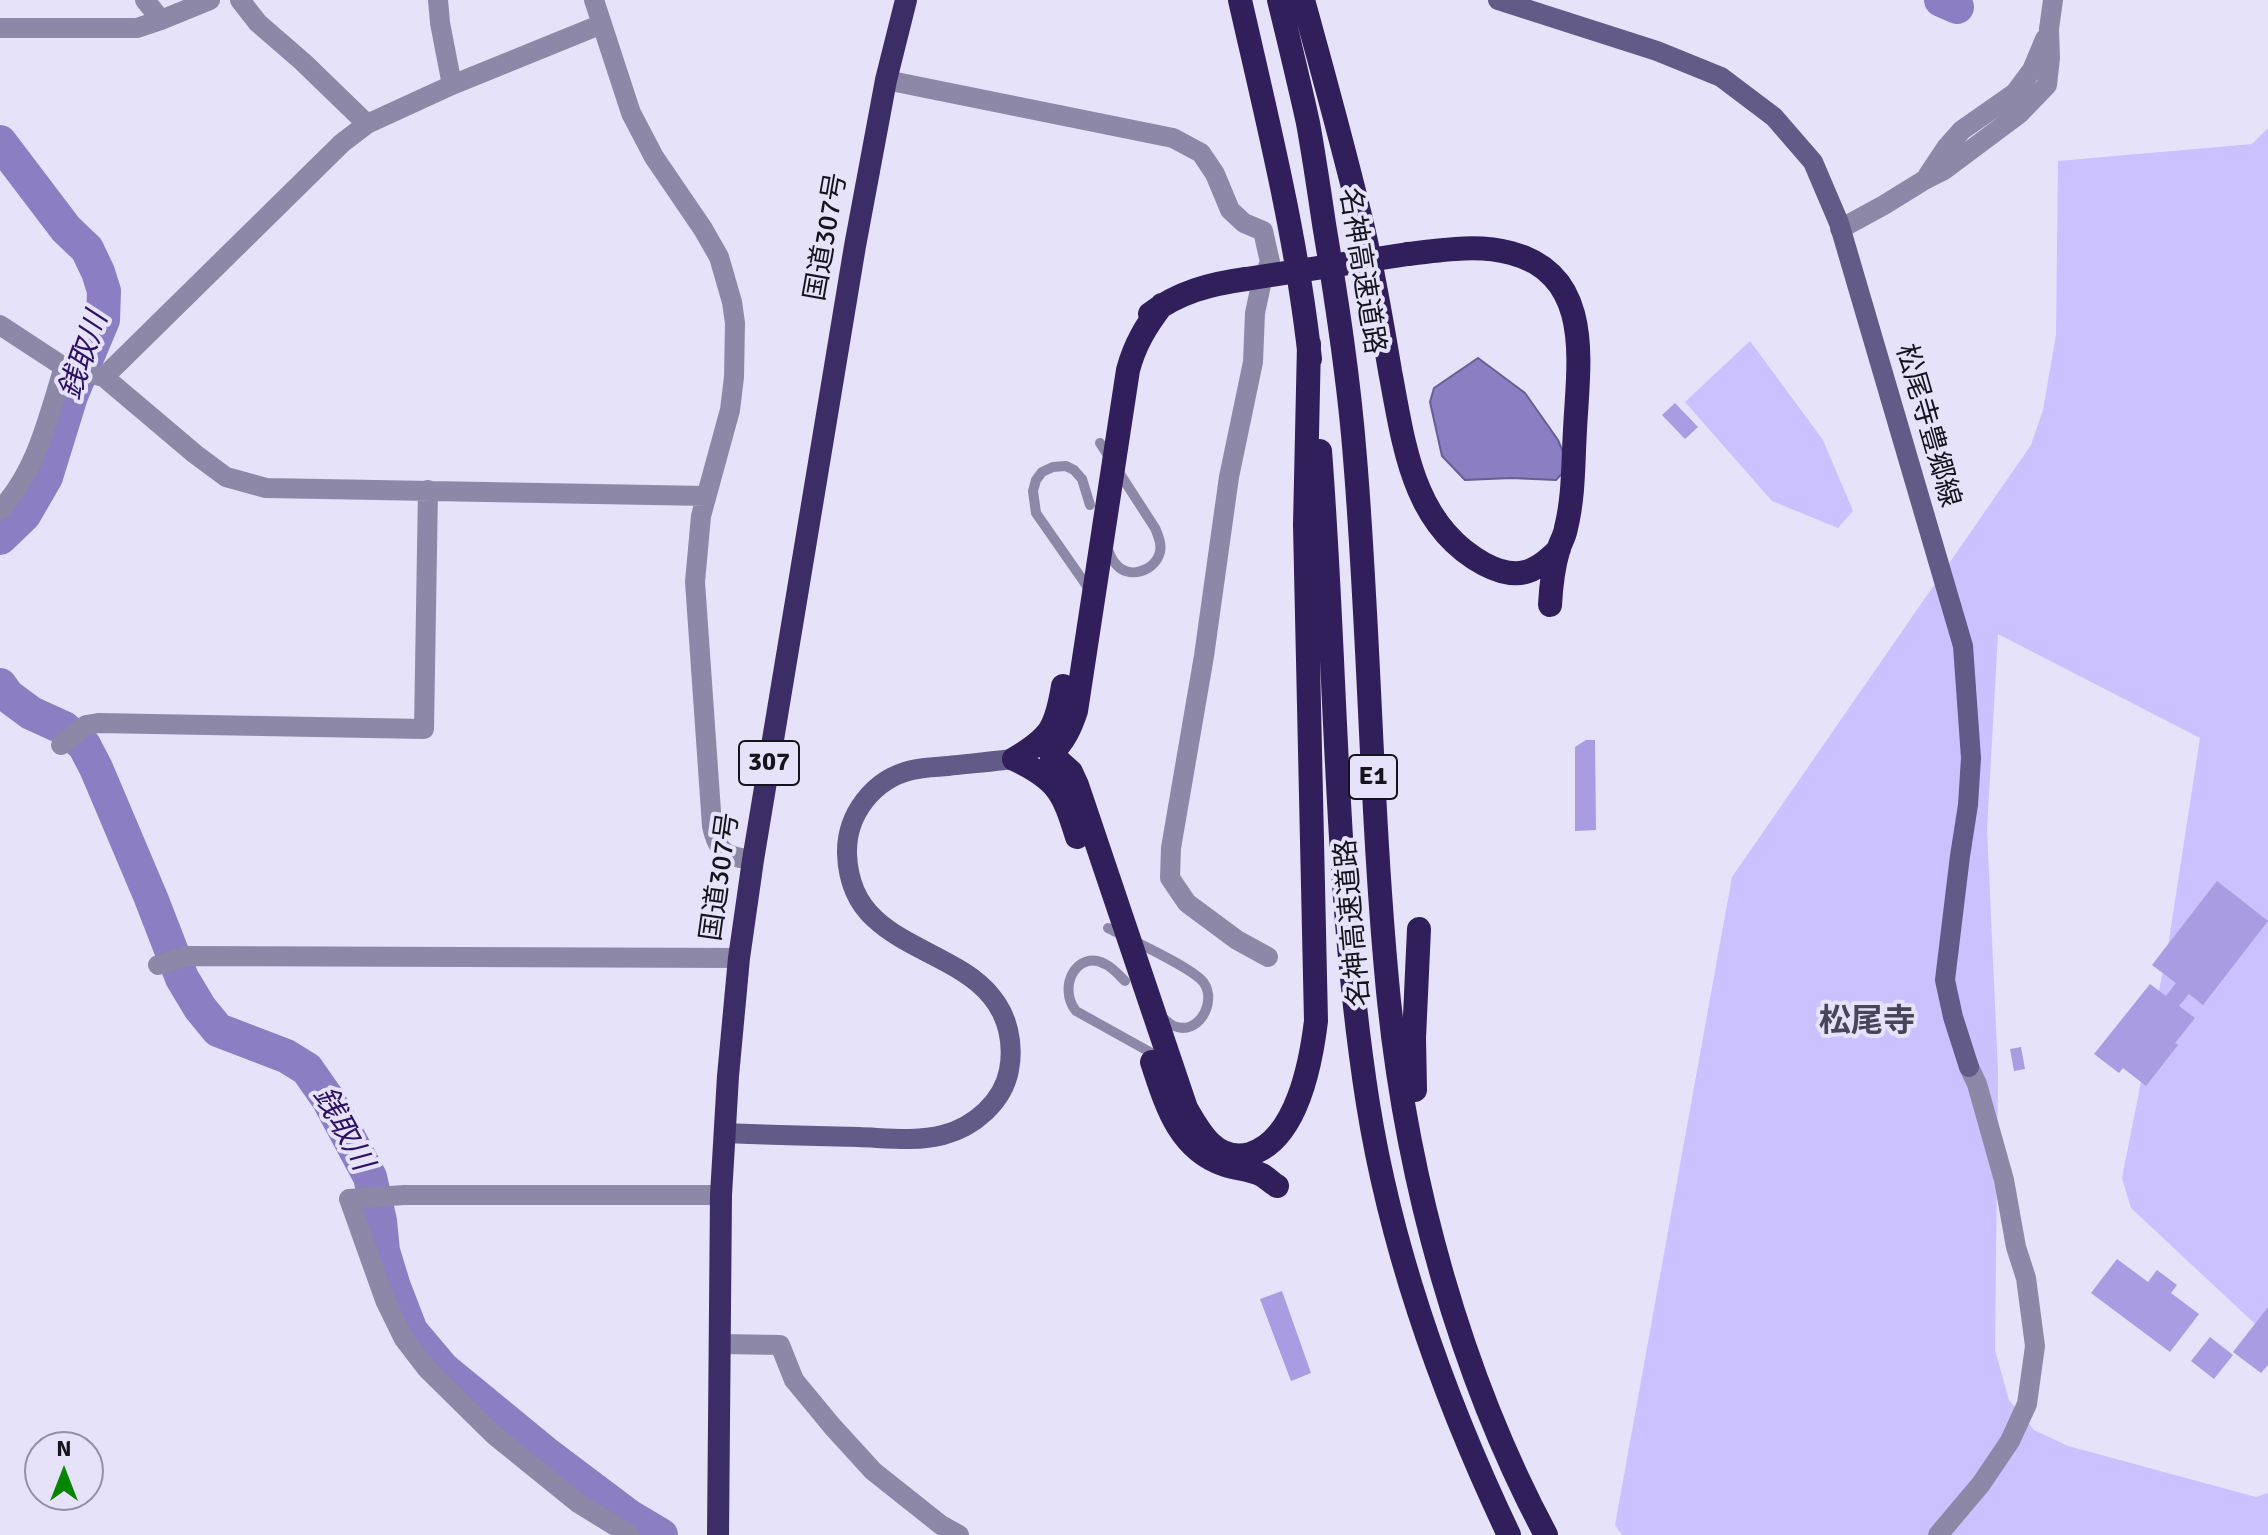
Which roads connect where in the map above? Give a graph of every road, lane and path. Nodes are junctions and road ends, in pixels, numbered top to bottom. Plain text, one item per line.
1 (145, 0) edge
2 (210, 0) edge
3 (240, 0) edge
4 (438, 0) edge
5 (594, 0) edge
6 (906, 0) edge
7 (1240, 0) edge
8 (1279, 0) edge
9 (1303, 0) edge
10 (1498, 0) edge
11 (2053, 0) edge
12 (161, 20) junction
13 (602, 24) junction
14 (0, 28) edge
15 (886, 80) junction
16 (452, 85) junction
17 (367, 124) junction
18 (1840, 229) junction
19 (1162, 305) junction
20 (0, 325) edge
21 (1309, 344) junction
22 (64, 367) junction
23 (104, 377) junction
24 (1100, 443) junction
25 (1113, 464) junction
26 (428, 490) junction
27 (706, 496) junction
28 (1090, 505) junction
29 (0, 510) edge
30 (1102, 537) junction
31 (1559, 549) junction
32 (1086, 584) junction
33 (1550, 605) dead end
34 (61, 745) dead end
35 (1051, 754) junction
36 (1014, 759) junction
37 (753, 860) junction
38 (1419, 929) dead end
39 (1118, 933) junction
40 (1268, 957) dead end
41 (739, 958) junction
42 (158, 965) dead end
43 (1125, 981) junction
44 (1152, 1008) junction
45 (1160, 1058) junction
46 (1969, 1067) joint
47 (725, 1133) junction
48 (1417, 1173) junction
49 (1277, 1186) dead end
50 (721, 1195) junction
51 (720, 1344) junction
52 (945, 1532) edge
53 (630, 1535) edge
54 (718, 1535) edge
55 (1509, 1535) edge
56 (1546, 1535) edge
57 (1938, 1535) edge

1 - 12 street
2 - 12 street
3 - 17 street
4 - 16 street
5 - 13 street
6 - 15 highway, 国道307号 / 307
7 - 21 highway, 名神高速道路 / E1
8 - 48 highway, 名神高速道路 / E1
9 - 31 highway
10 - 18 main road, 松尾寺豊郷線
11 - 18 street
12 - 14 street
13 - 16 street
13 - 27 street
15 - 37 highway, 国道307号 / 307
15 - 40 street
16 - 17 street
17 - 23 street
18 - 46 main road, 松尾寺豊郷線
19 - 24 highway
19 - 25 highway
19 - 31 highway, bridge
20 - 22 street
21 - 45 highway
21 - 55 highway, 名神高速道路 / E1
22 - 23 street
22 - 29 street
23 - 26 street
24 - 25 lane
24 - 28 highway
25 - 30 highway
25 - 30 lane
26 - 27 street
26 - 34 street
27 - 37 street
28 - 32 highway
28 - 32 lane
30 - 32 highway
31 - 33 highway
32 - 35 highway
32 - 36 highway
35 - 36 main road
35 - 39 highway
36 - 39 highway
36 - 47 main road
37 - 41 highway, 国道307号 / 307
38 - 48 highway
39 - 43 highway
39 - 44 highway
39 - 44 lane
41 - 42 street
41 - 47 highway, 国道307号 / 307
43 - 45 highway
43 - 45 lane
44 - 45 highway
45 - 49 highway
46 - 57 street
47 - 50 highway, 国道307号 / 307
48 - 56 highway, 名神高速道路 / E1
50 - 51 highway, 国道307号 / 307
50 - 53 street
51 - 52 street
51 - 54 highway, 国道307号 / 307

